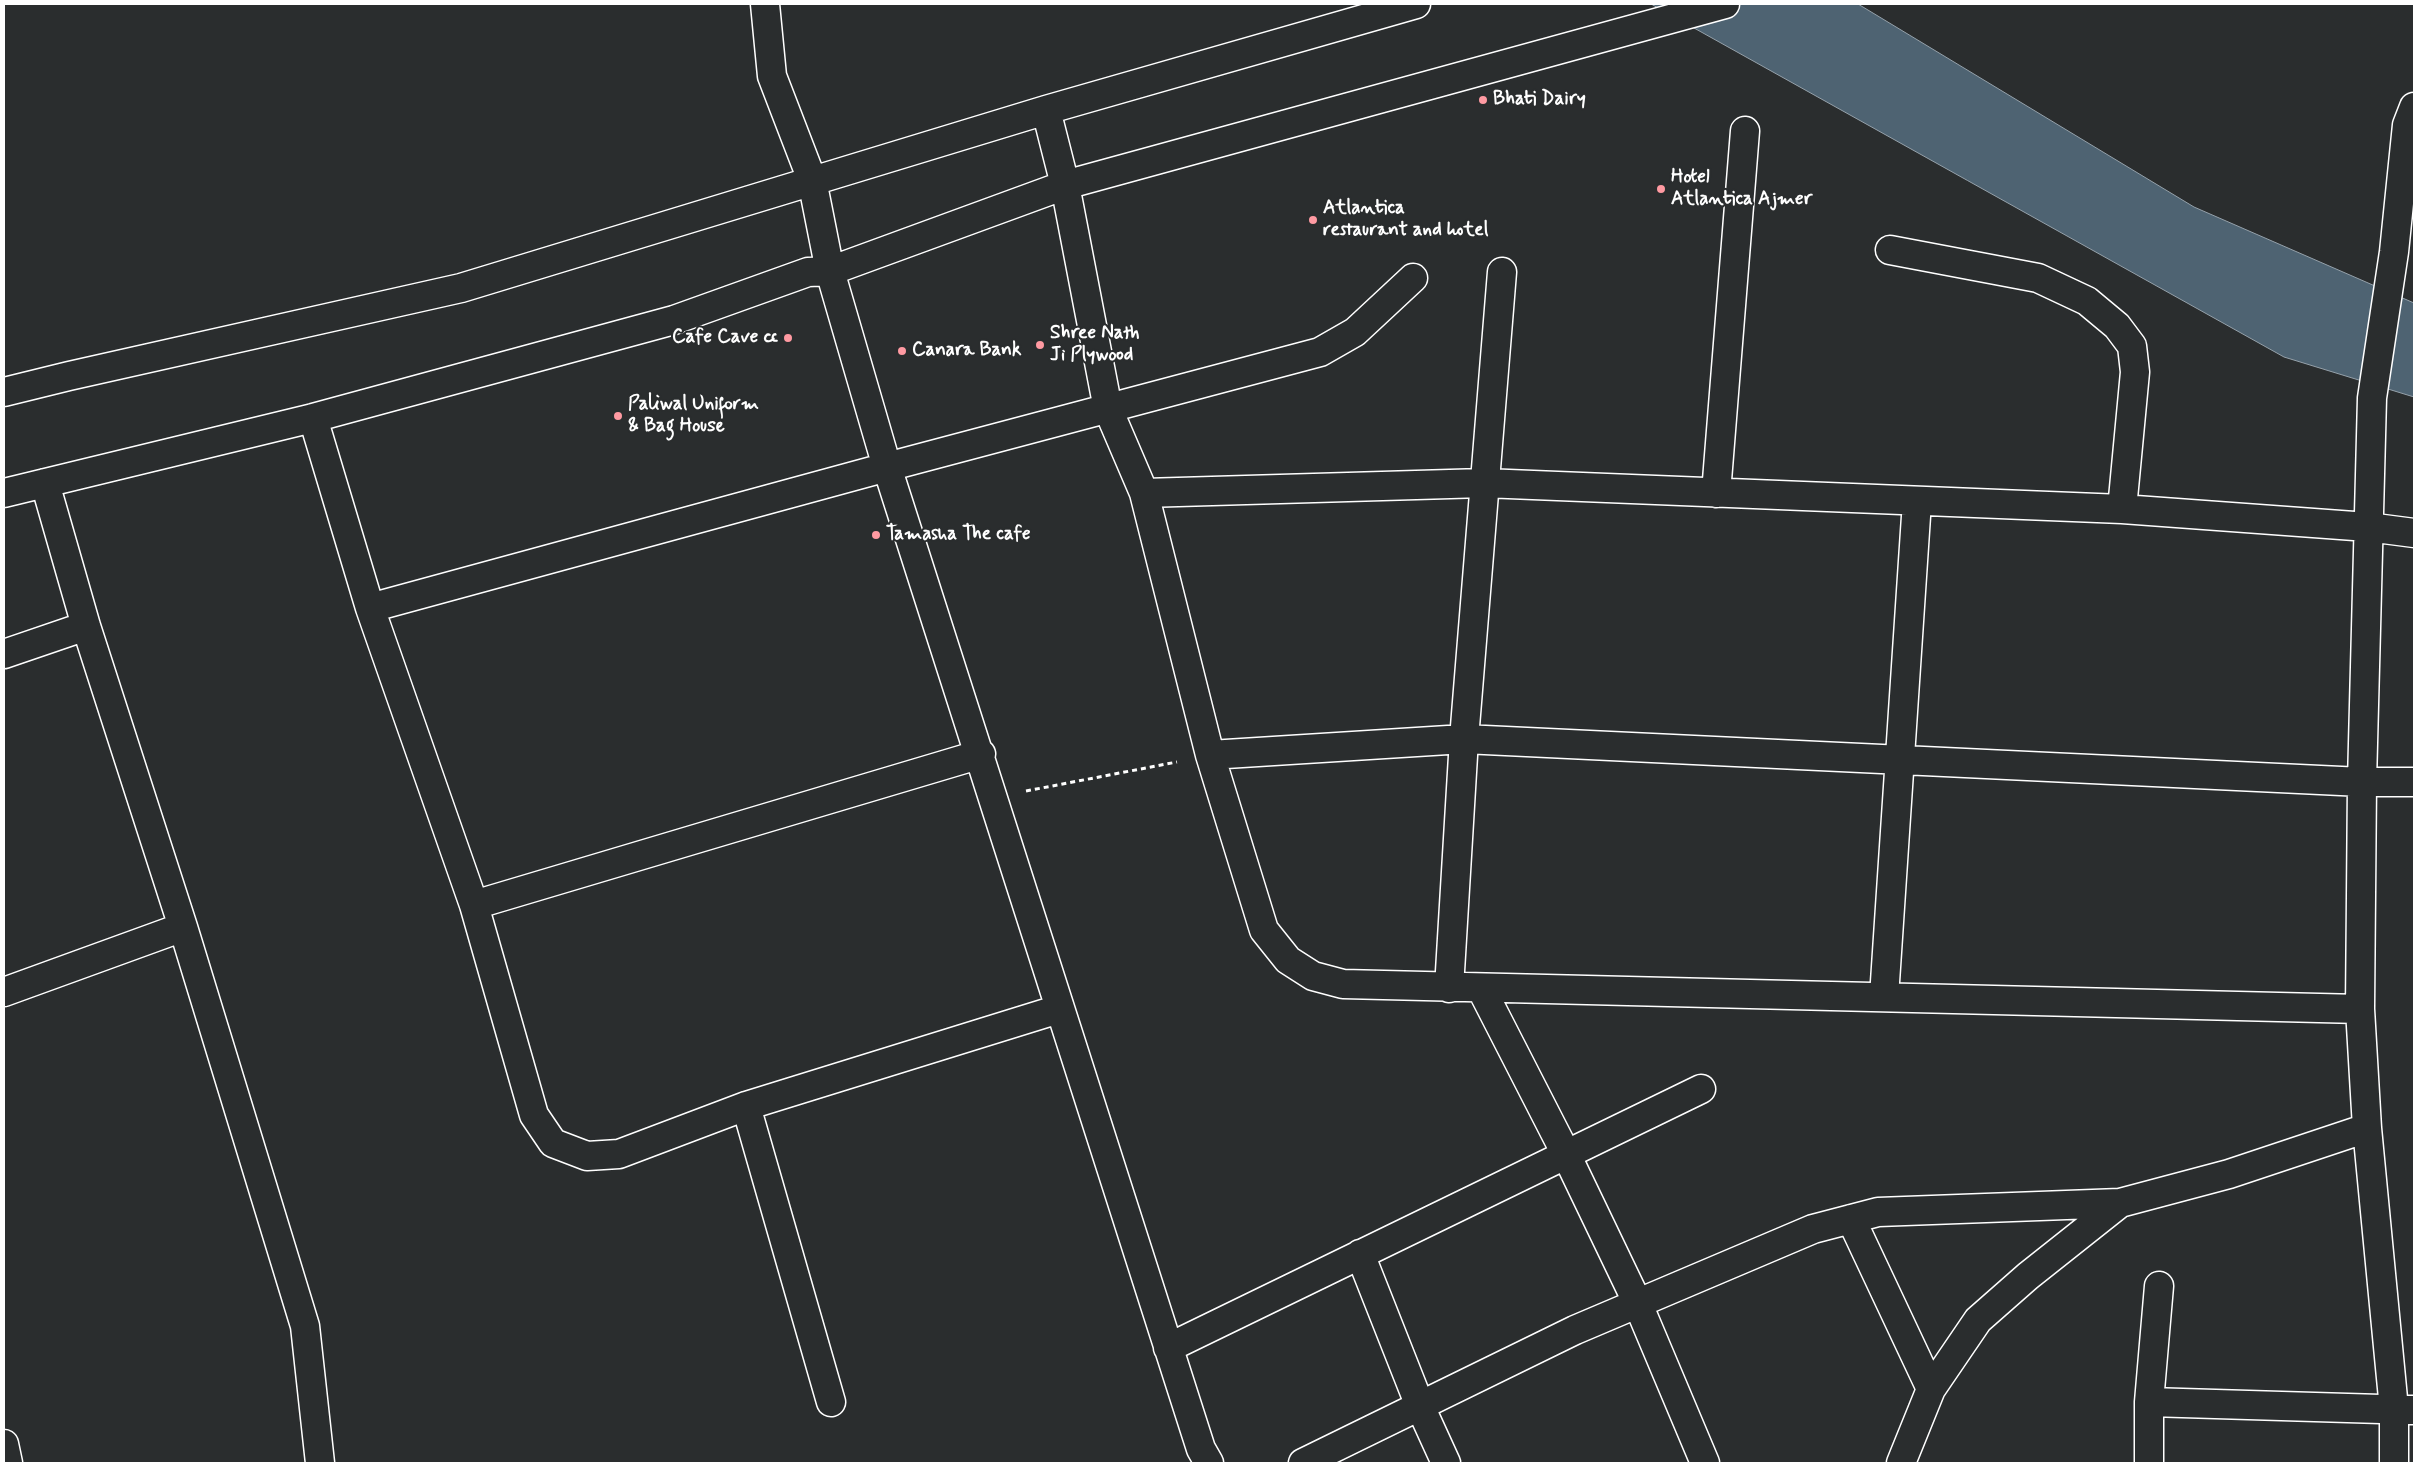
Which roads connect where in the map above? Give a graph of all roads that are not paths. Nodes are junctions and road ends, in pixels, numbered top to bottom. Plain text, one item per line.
1 (765, 4) edge
2 (1416, 4) edge
3 (1725, 4) edge
4 (2414, 106) edge
5 (1046, 110) junction
6 (1746, 131) dead end
7 (812, 180) junction
8 (1065, 185) junction
9 (1890, 250) dead end
10 (830, 271) junction
11 (1502, 272) dead end
12 (1414, 278) dead end
13 (4, 392) edge
14 (1108, 409) junction
15 (312, 418) junction
16 (887, 467) junction
17 (45, 483) junction
18 (1484, 483) junction
19 (4, 493) edge
20 (1144, 493) junction
21 (1716, 493) junction
22 (1917, 501) junction
23 (2122, 510) junction
24 (2368, 527) junction
25 (2414, 533) edge
26 (370, 608) junction
27 (86, 626) junction
28 (4, 654) edge
29 (1464, 739) junction
30 (980, 754) junction
31 (1210, 755) junction
32 (1900, 759) junction
33 (2362, 782) junction
34 (2414, 782) edge
35 (474, 905) junction
36 (183, 927) junction
37 (1449, 988) junction
38 (1481, 988) junction
39 (4, 992) edge
40 (1884, 997) junction
41 (1059, 1009) junction
42 (2360, 1009) junction
43 (1701, 1089) dead end
44 (746, 1106) junction
45 (2367, 1128) junction
46 (1566, 1154) junction
47 (2120, 1203) junction
48 (1851, 1219) junction
49 (1360, 1254) junction
50 (2158, 1286) dead end
51 (1638, 1304) junction
52 (1168, 1348) junction
53 (1931, 1389) junction
54 (831, 1402) dead end
55 (2149, 1402) junction
56 (1420, 1406) junction
57 (2404, 1410) edge
58 (4, 1444) edge
59 (8, 1463) edge
60 (320, 1463) edge
61 (1209, 1463) edge
62 (1303, 1463) edge
63 (1446, 1463) edge
64 (1705, 1463) edge
65 (1901, 1463) edge
66 (2149, 1463) edge
67 (2394, 1463) edge

1 - 7 street
2 - 5 street
3 - 8 street
4 - 24 street
5 - 7 street
5 - 8 street
6 - 21 street
7 - 10 street
7 - 13 street
8 - 10 street
8 - 14 street
9 - 23 street
10 - 15 street
10 - 16 street
11 - 18 street
12 - 14 street
14 - 16 street
14 - 20 street
15 - 17 street
15 - 26 street
16 - 26 street
16 - 30 street
17 - 19 street
17 - 27 street
18 - 20 street
18 - 21 street
18 - 29 street
20 - 31 street
21 - 22 street
22 - 23 street
22 - 32 street
23 - 24 street
24 - 25 street
24 - 33 street
26 - 35 street
27 - 28 street
27 - 36 street
29 - 31 street
29 - 32 street
29 - 37 street
30 - 35 street
30 - 41 street
31 - 37 street
32 - 33 street
32 - 40 street
33 - 34 street
33 - 42 street
35 - 44 street
36 - 39 street
36 - 60 street
37 - 38 street
38 - 40 street
38 - 46 street
40 - 42 street
41 - 44 street
41 - 52 street
42 - 45 street
43 - 46 street
44 - 54 street
45 - 47 street
45 - 57 street
46 - 49 street
46 - 51 street
47 - 48 street
47 - 53 street
48 - 51 street
48 - 53 street
49 - 52 street
49 - 56 street
50 - 55 street
51 - 56 street
51 - 64 street
52 - 61 street
53 - 65 street
55 - 57 street
55 - 66 street
56 - 62 street
56 - 63 street
57 - 67 street
58 - 59 street

